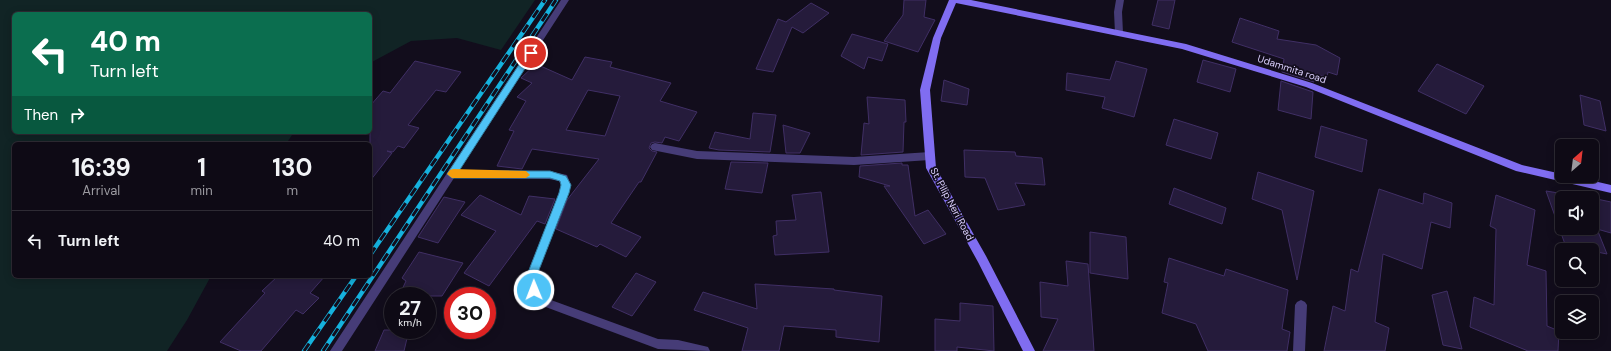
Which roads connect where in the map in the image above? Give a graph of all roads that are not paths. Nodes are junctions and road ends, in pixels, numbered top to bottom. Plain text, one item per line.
1 (565, 0) edge
2 (952, 0) edge
3 (957, 0) edge
4 (1120, 0) edge
5 (1119, 33) junction
6 (655, 146) dead end
7 (930, 156) junction
8 (452, 174) junction
9 (1611, 189) edge
10 (1302, 305) dead end
11 (336, 351) edge
12 (704, 351) edge
13 (1029, 351) edge
14 (1299, 351) edge

1 - 8 street
2 - 7 street, St. Pilip Neri Road
3 - 5 street, Udammita road
4 - 5 street
5 - 9 street, Udammita road
6 - 7 street
7 - 13 street, St. Pilip Neri Road
8 - 11 street
8 - 12 street
10 - 14 street

